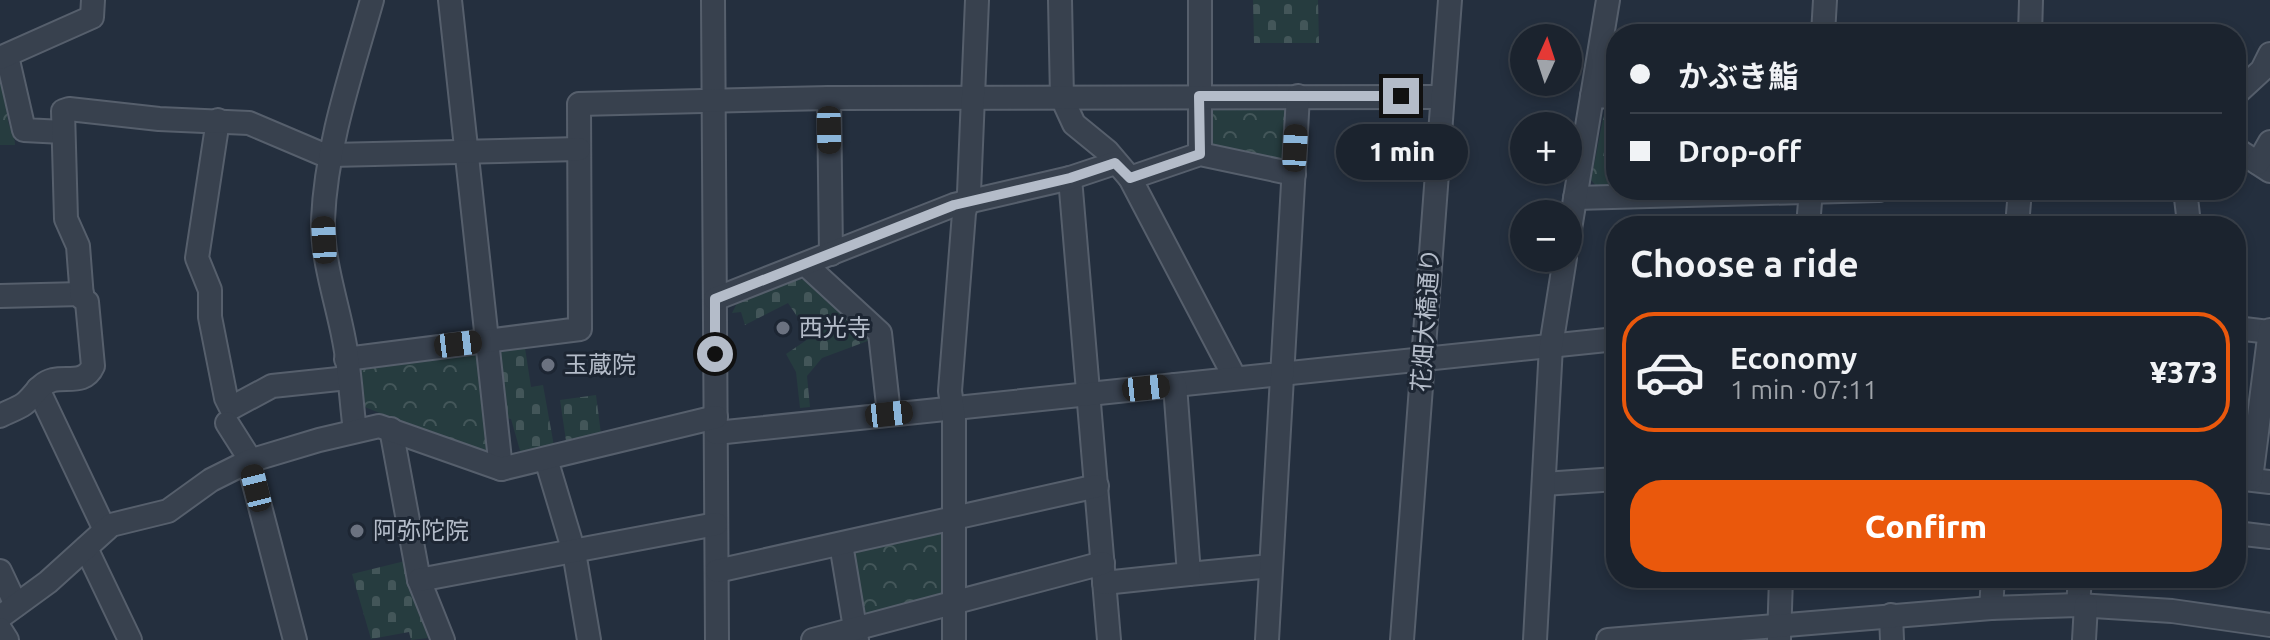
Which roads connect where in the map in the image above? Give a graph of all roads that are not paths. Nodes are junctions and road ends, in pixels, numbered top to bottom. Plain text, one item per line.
1 (93, 0) edge
2 (372, 0) edge
3 (450, 0) edge
4 (713, 0) edge
5 (977, 0) edge
6 (1060, 0) edge
7 (1200, 0) edge
8 (1450, 0) edge
9 (1608, 0) edge
10 (1825, 0) edge
11 (2031, 0) edge
12 (1824, 24) edge
13 (2030, 24) edge
14 (2270, 54) edge
15 (4, 57) edge
16 (2246, 85) edge
17 (1199, 96) junction
18 (1298, 96) junction
19 (1592, 96) junction
20 (1442, 97) junction
21 (1606, 97) edge
22 (829, 98) junction
23 (972, 98) junction
24 (1062, 98) junction
25 (713, 101) junction
26 (218, 120) junction
27 (63, 132) junction
28 (2270, 142) edge
29 (579, 149) junction
30 (466, 151) junction
31 (1200, 154) junction
32 (332, 155) junction
33 (2246, 155) edge
34 (2264, 167) edge
35 (1123, 170) junction
36 (1294, 174) junction
37 (1070, 178) junction
38 (1606, 197) edge
39 (1575, 198) joint
40 (967, 201) junction
41 (831, 254) junction
42 (806, 265) junction
43 (1563, 272) edge
44 (82, 294) junction
45 (0, 296) edge
46 (715, 299) junction
47 (2246, 329) edge
48 (2270, 332) edge
49 (486, 340) junction
50 (1606, 340) edge
51 (1551, 346) junction
52 (1424, 359) junction
53 (347, 368) junction
54 (1282, 373) junction
55 (1235, 378) junction
56 (1175, 385) junction
57 (38, 389) junction
58 (1088, 394) junction
59 (952, 407) junction
60 (889, 414) junction
61 (0, 416) edge
62 (227, 423) dead end
63 (716, 425) junction
64 (391, 429) junction
65 (355, 431) junction
66 (546, 459) junction
67 (249, 461) junction
68 (501, 469) junction
69 (1606, 480) edge
70 (2252, 480) edge
71 (1544, 484) junction
72 (1097, 486) junction
73 (955, 518) junction
74 (716, 524) junction
75 (105, 530) junction
76 (2246, 534) edge
77 (2270, 537) edge
78 (841, 544) junction
79 (86, 548) junction
80 (574, 552) junction
81 (1271, 566) junction
82 (0, 571) edge
83 (717, 571) junction
84 (1104, 573) junction
85 (1189, 574) junction
86 (419, 580) junction
87 (1781, 588) edge
88 (1992, 588) edge
89 (2081, 588) edge
90 (954, 601) junction
91 (2082, 605) junction
92 (1991, 608) junction
93 (8, 611) edge
94 (1891, 615) junction
95 (0, 629) edge
96 (2257, 629) edge
97 (1779, 633) edge
98 (856, 634) edge
99 (7, 640) edge
100 (130, 640) edge
101 (295, 640) edge
102 (443, 640) edge
103 (589, 640) edge
104 (717, 640) edge
105 (813, 640) edge
106 (954, 640) edge
107 (1109, 640) edge
108 (1267, 640) edge
109 (1402, 640) edge
110 (1535, 640) edge
111 (1608, 640) edge
112 (1892, 640) edge
113 (2084, 640) edge

1 - 15 street
2 - 32 street
3 - 30 street
4 - 25 street
5 - 23 street
6 - 24 street
7 - 17 street
8 - 20 street, 花畑大橋通り
9 - 19 street
10 - 12 street
11 - 13 street
14 - 16 street
15 - 27 street
17 - 18 street
17 - 24 street
17 - 31 street
18 - 20 street
18 - 36 street
19 - 21 street
19 - 39 street
20 - 52 street, 花畑大橋通り
22 - 23 street
22 - 25 street
22 - 41 street
23 - 24 street
23 - 40 street
24 - 35 street
25 - 29 street
25 - 46 street
26 - 27 street
26 - 32 street
26 - 53 street
27 - 44 street
28 - 34 street
29 - 30 street
29 - 49 street
30 - 32 street
30 - 49 street
31 - 35 street
31 - 36 street
32 - 53 street
33 - 34 street
35 - 37 street
35 - 55 street
36 - 54 street
37 - 40 street
37 - 58 street
38 - 39 street
40 - 41 street
40 - 59 street
41 - 42 street
42 - 46 street
42 - 60 street
43 - 51 street
44 - 45 street
44 - 57 street
46 - 63 street
47 - 48 street
48 - 70 street
49 - 53 street
49 - 68 street
50 - 51 street
51 - 52 street
51 - 71 street
52 - 54 street
52 - 109 street, 花畑大橋通り
53 - 65 street
54 - 55 street
54 - 81 street
55 - 56 street
56 - 58 street
56 - 85 street
57 - 61 street
57 - 75 street
58 - 59 street
58 - 72 street
59 - 60 street
59 - 73 street
60 - 63 street
62 - 67 street
63 - 66 street
63 - 74 street
64 - 65 street
64 - 68 street
64 - 86 street
65 - 67 street
66 - 68 street
66 - 80 street
67 - 75 street
67 - 101 street
69 - 71 street
71 - 110 street
72 - 73 street
72 - 84 street
73 - 78 street
73 - 90 street
74 - 80 street
74 - 83 street
75 - 79 street
76 - 77 street
78 - 83 street
78 - 98 street
79 - 93 street
79 - 100 street
80 - 86 street
80 - 103 street
81 - 85 street
81 - 108 street
82 - 93 street
83 - 104 street
84 - 85 street
84 - 90 street
84 - 107 street
86 - 102 street
87 - 97 street
88 - 92 street
89 - 91 street
90 - 98 street
90 - 106 street
91 - 92 street
91 - 96 street
91 - 113 street
92 - 94 street
94 - 97 street
94 - 112 street
95 - 99 street
97 - 111 street
98 - 105 street

